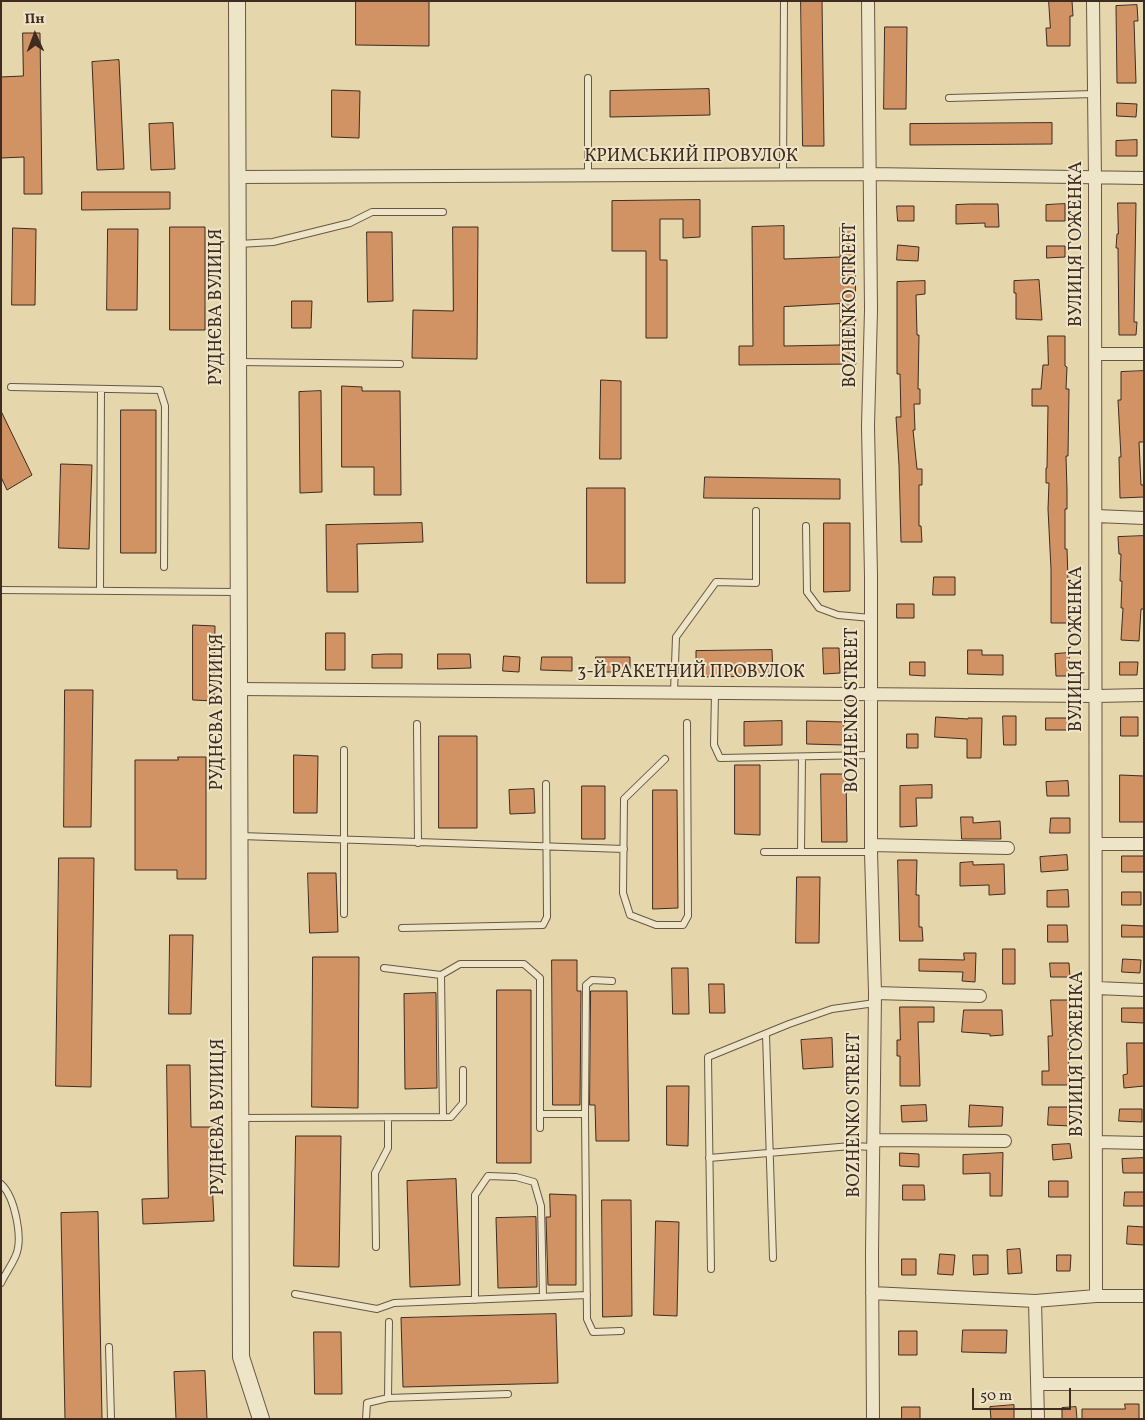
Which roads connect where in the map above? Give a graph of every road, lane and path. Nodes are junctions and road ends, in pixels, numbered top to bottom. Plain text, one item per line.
1 (237, 1) edge
2 (784, 1) edge
3 (868, 1) edge
4 (1093, 1) edge
5 (588, 78) dead end
6 (1094, 94) junction
7 (949, 98) dead end
8 (869, 174) junction
9 (784, 175) junction
10 (588, 176) junction
11 (238, 177) junction
12 (1095, 178) junction
13 (1144, 178) edge
14 (443, 212) dead end
15 (238, 244) junction
16 (1096, 354) junction
17 (1144, 354) edge
18 (238, 362) junction
19 (400, 364) dead end
20 (11, 387) dead end
21 (102, 389) junction
22 (756, 511) dead end
23 (1096, 516) junction
24 (1144, 518) edge
25 (806, 526) dead end
26 (164, 566) dead end
27 (1, 590) edge
28 (100, 590) junction
29 (238, 592) junction
30 (871, 618) junction
31 (239, 689) junction
32 (674, 692) junction
33 (715, 692) junction
34 (871, 693) junction
35 (1144, 695) edge
36 (1096, 696) junction
37 (687, 723) dead end
38 (417, 724) dead end
39 (344, 750) dead end
40 (871, 755) junction
41 (802, 756) junction
42 (665, 759) dead end
43 (546, 784) dead end
44 (239, 836) junction
45 (344, 841) junction
46 (418, 843) junction
47 (1096, 844) junction
48 (1144, 844) edge
49 (547, 847) junction
50 (871, 848) junction
51 (1008, 848) dead end
52 (624, 850) junction
53 (764, 852) dead end
54 (801, 852) junction
55 (344, 914) dead end
56 (402, 928) dead end
57 (384, 968) dead end
58 (441, 975) junction
59 (612, 981) dead end
60 (1096, 988) junction
61 (1144, 990) edge
62 (980, 996) dead end
63 (875, 998) junction
64 (766, 1034) junction
65 (463, 1070) dead end
66 (540, 1114) junction
67 (585, 1114) junction
68 (443, 1117) junction
69 (240, 1118) junction
70 (388, 1118) junction
71 (540, 1128) dead end
72 (1005, 1141) dead end
73 (1096, 1142) junction
74 (1144, 1143) edge
75 (874, 1144) junction
76 (770, 1152) junction
77 (709, 1158) junction
78 (1, 1184) edge
79 (376, 1246) dead end
80 (773, 1258) dead end
81 (711, 1269) dead end
82 (1, 1284) edge
83 (872, 1293) junction
84 (295, 1294) dead end
85 (587, 1295) junction
86 (1096, 1296) junction
87 (1144, 1296) edge
88 (543, 1297) junction
89 (475, 1300) junction
90 (1035, 1301) junction
91 (389, 1322) dead end
92 (621, 1331) dead end
93 (109, 1347) dead end
94 (1037, 1384) junction
95 (1144, 1384) edge
96 (508, 1394) dead end
97 (388, 1398) junction
98 (111, 1419) edge
99 (261, 1419) edge
100 (366, 1419) edge
101 (873, 1419) edge
102 (1038, 1419) edge

1 - 11 street, РУДНЄВА ВУЛИЦЯ
2 - 9 lane
3 - 8 street, BOZHENKO STREET
4 - 6 street, ВУЛИЦЯ ГОЖЕНКА
5 - 10 lane
6 - 7 lane
6 - 12 street, ВУЛИЦЯ ГОЖЕНКА
8 - 9 street, КРИМСЬКИЙ ПРОВУЛОК
8 - 12 street, КРИМСЬКИЙ ПРОВУЛОК
8 - 30 street, BOZHENKO STREET
9 - 10 street, КРИМСЬКИЙ ПРОВУЛОК
10 - 11 street, КРИМСЬКИЙ ПРОВУЛОК
11 - 15 street, РУДНЄВА ВУЛИЦЯ
12 - 13 street, КРИМСЬКИЙ ПРОВУЛОК
12 - 16 street, ВУЛИЦЯ ГОЖЕНКА
14 - 15 lane
15 - 18 street, РУДНЄВА ВУЛИЦЯ
16 - 17 street
16 - 23 street, ВУЛИЦЯ ГОЖЕНКА
18 - 19 lane
18 - 29 street, РУДНЄВА ВУЛИЦЯ
20 - 21 lane
21 - 26 lane
21 - 28 lane
22 - 32 lane
23 - 24 street
23 - 36 street, ВУЛИЦЯ ГОЖЕНКА
25 - 30 lane
27 - 28 lane
28 - 29 lane
29 - 31 street, РУДНЄВА ВУЛИЦЯ
30 - 34 street, BOZHENKO STREET
31 - 32 street, 3-Й РАКЕТНИЙ ПРОВУЛОК
31 - 44 street, РУДНЄВА ВУЛИЦЯ
32 - 33 street, 3-Й РАКЕТНИЙ ПРОВУЛОК
33 - 34 street, 3-Й РАКЕТНИЙ ПРОВУЛОК
33 - 41 lane
34 - 36 street, 3-Й РАКЕТНИЙ ПРОВУЛОК
34 - 40 street, BOZHENKO STREET
35 - 36 street, 3-Й РАКЕТНИЙ ПРОВУЛОК
36 - 47 street, ВУЛИЦЯ ГОЖЕНКА
37 - 52 lane
38 - 46 lane
39 - 45 lane
40 - 41 lane
40 - 50 street, BOZHENKO STREET
41 - 54 lane
42 - 52 lane
43 - 49 lane
44 - 45 lane
44 - 69 street, РУДНЄВА ВУЛИЦЯ
45 - 46 lane
45 - 55 lane
46 - 49 lane
47 - 48 street
47 - 60 street, ВУЛИЦЯ ГОЖЕНКА
49 - 52 lane
49 - 56 lane
50 - 51 street
50 - 54 lane
50 - 63 street, BOZHENKO STREET
53 - 54 lane
57 - 58 lane
58 - 66 lane
58 - 68 lane
59 - 67 lane
60 - 61 street
60 - 73 street, ВУЛИЦЯ ГОЖЕНКА
62 - 63 street
63 - 64 lane
63 - 75 street, BOZHENKO STREET
64 - 76 lane
64 - 77 lane
65 - 68 lane
66 - 67 lane
66 - 71 lane
67 - 85 lane
68 - 70 lane
69 - 70 lane
69 - 99 street, РУДНЄВА ВУЛИЦЯ
70 - 79 lane
72 - 75 street
73 - 74 street
73 - 86 street, ВУЛИЦЯ ГОЖЕНКА
75 - 76 lane
75 - 83 street, BOZHENKO STREET
76 - 77 lane
76 - 80 lane
77 - 81 lane
78 - 82 lane
83 - 90 street
83 - 101 street, BOZHENKO STREET
84 - 89 lane
85 - 88 lane
85 - 92 lane
86 - 87 street
86 - 90 street
88 - 89 lane
88 - 89 lane
90 - 94 street
91 - 97 lane
93 - 98 lane
94 - 95 street
94 - 102 street
96 - 97 lane
97 - 100 lane

